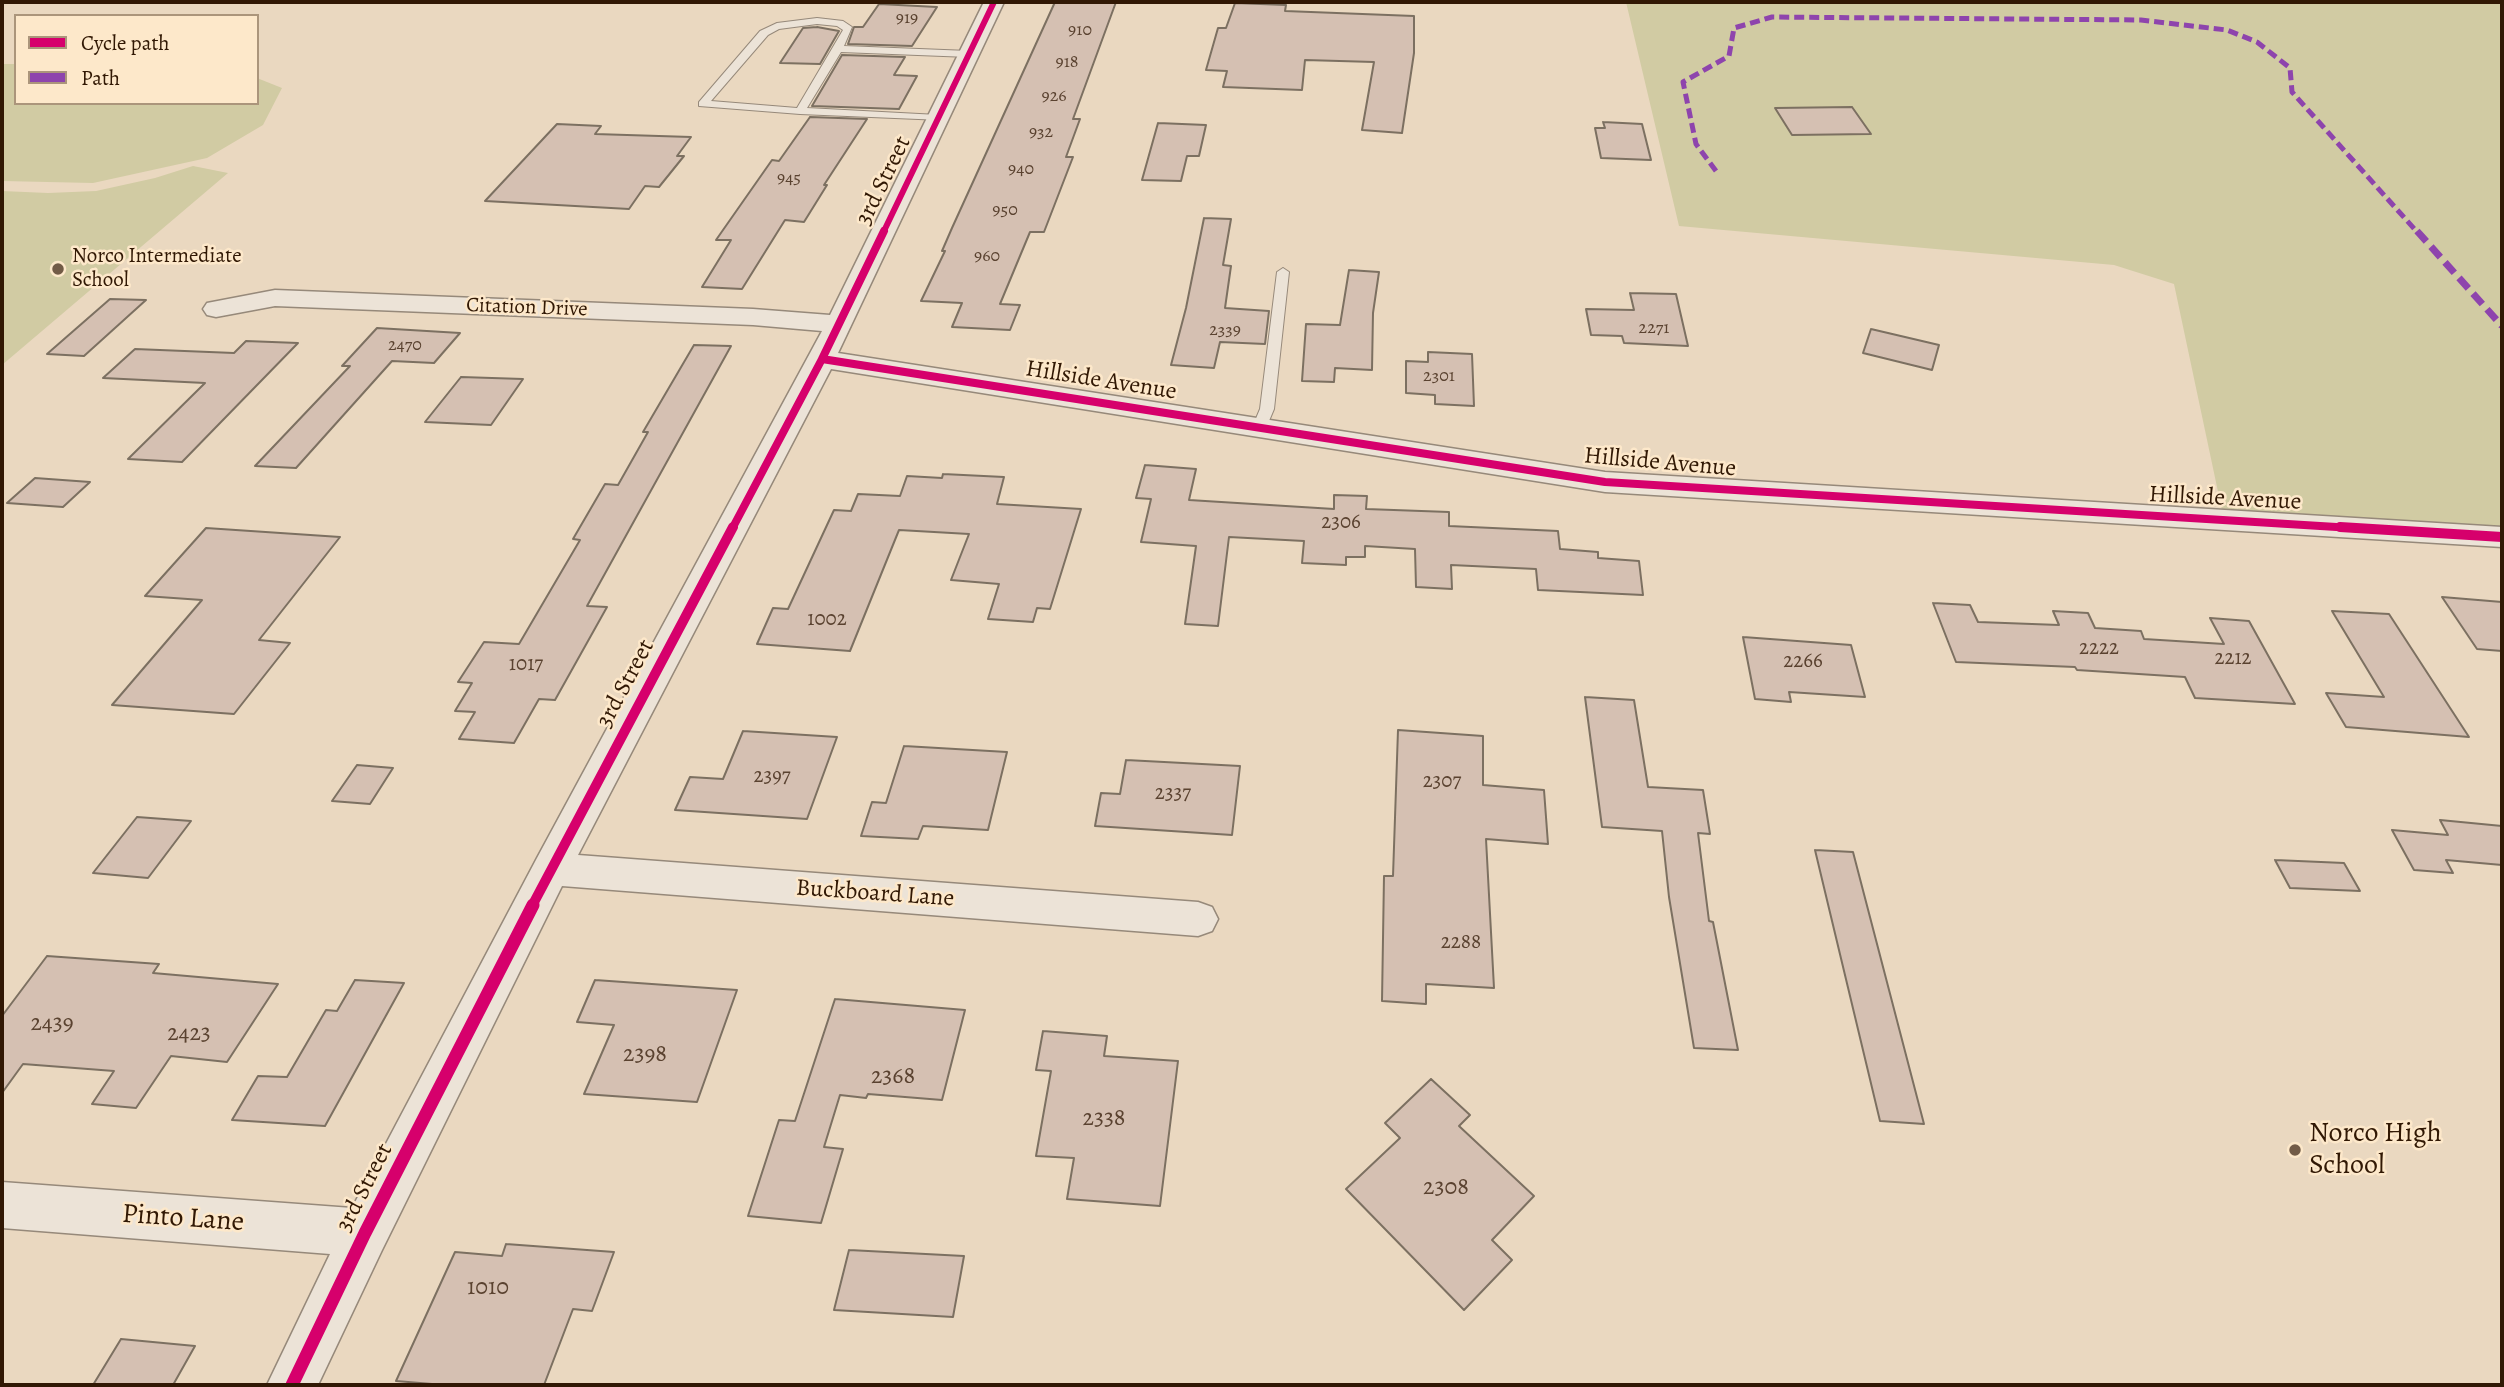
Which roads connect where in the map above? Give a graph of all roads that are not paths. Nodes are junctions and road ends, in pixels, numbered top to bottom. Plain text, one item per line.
1 (994, 2) edge
2 (838, 49) junction
3 (969, 54) junction
4 (800, 111) junction
5 (938, 118) junction
6 (1283, 272) dead end
7 (216, 309) dead end
8 (839, 324) junction
9 (822, 359) junction
10 (1259, 428) junction
11 (2502, 537) edge
12 (551, 869) junction
13 (1198, 919) dead end
14 (2, 1205) edge
15 (365, 1233) junction
16 (292, 1385) edge

1 - 3 street, 3rd Street
2 - 3 lane
2 - 4 lane
2 - 4 lane
3 - 5 street, 3rd Street
4 - 5 lane
5 - 8 street, 3rd Street
6 - 10 lane
7 - 8 street, Citation Drive
8 - 9 street, 3rd Street
9 - 10 street, Hillside Avenue
9 - 12 street, 3rd Street
10 - 11 street, Hillside Avenue
12 - 13 street, Buckboard Lane
12 - 15 street, 3rd Street
14 - 15 street, Pinto Lane
15 - 16 street, 3rd Street

